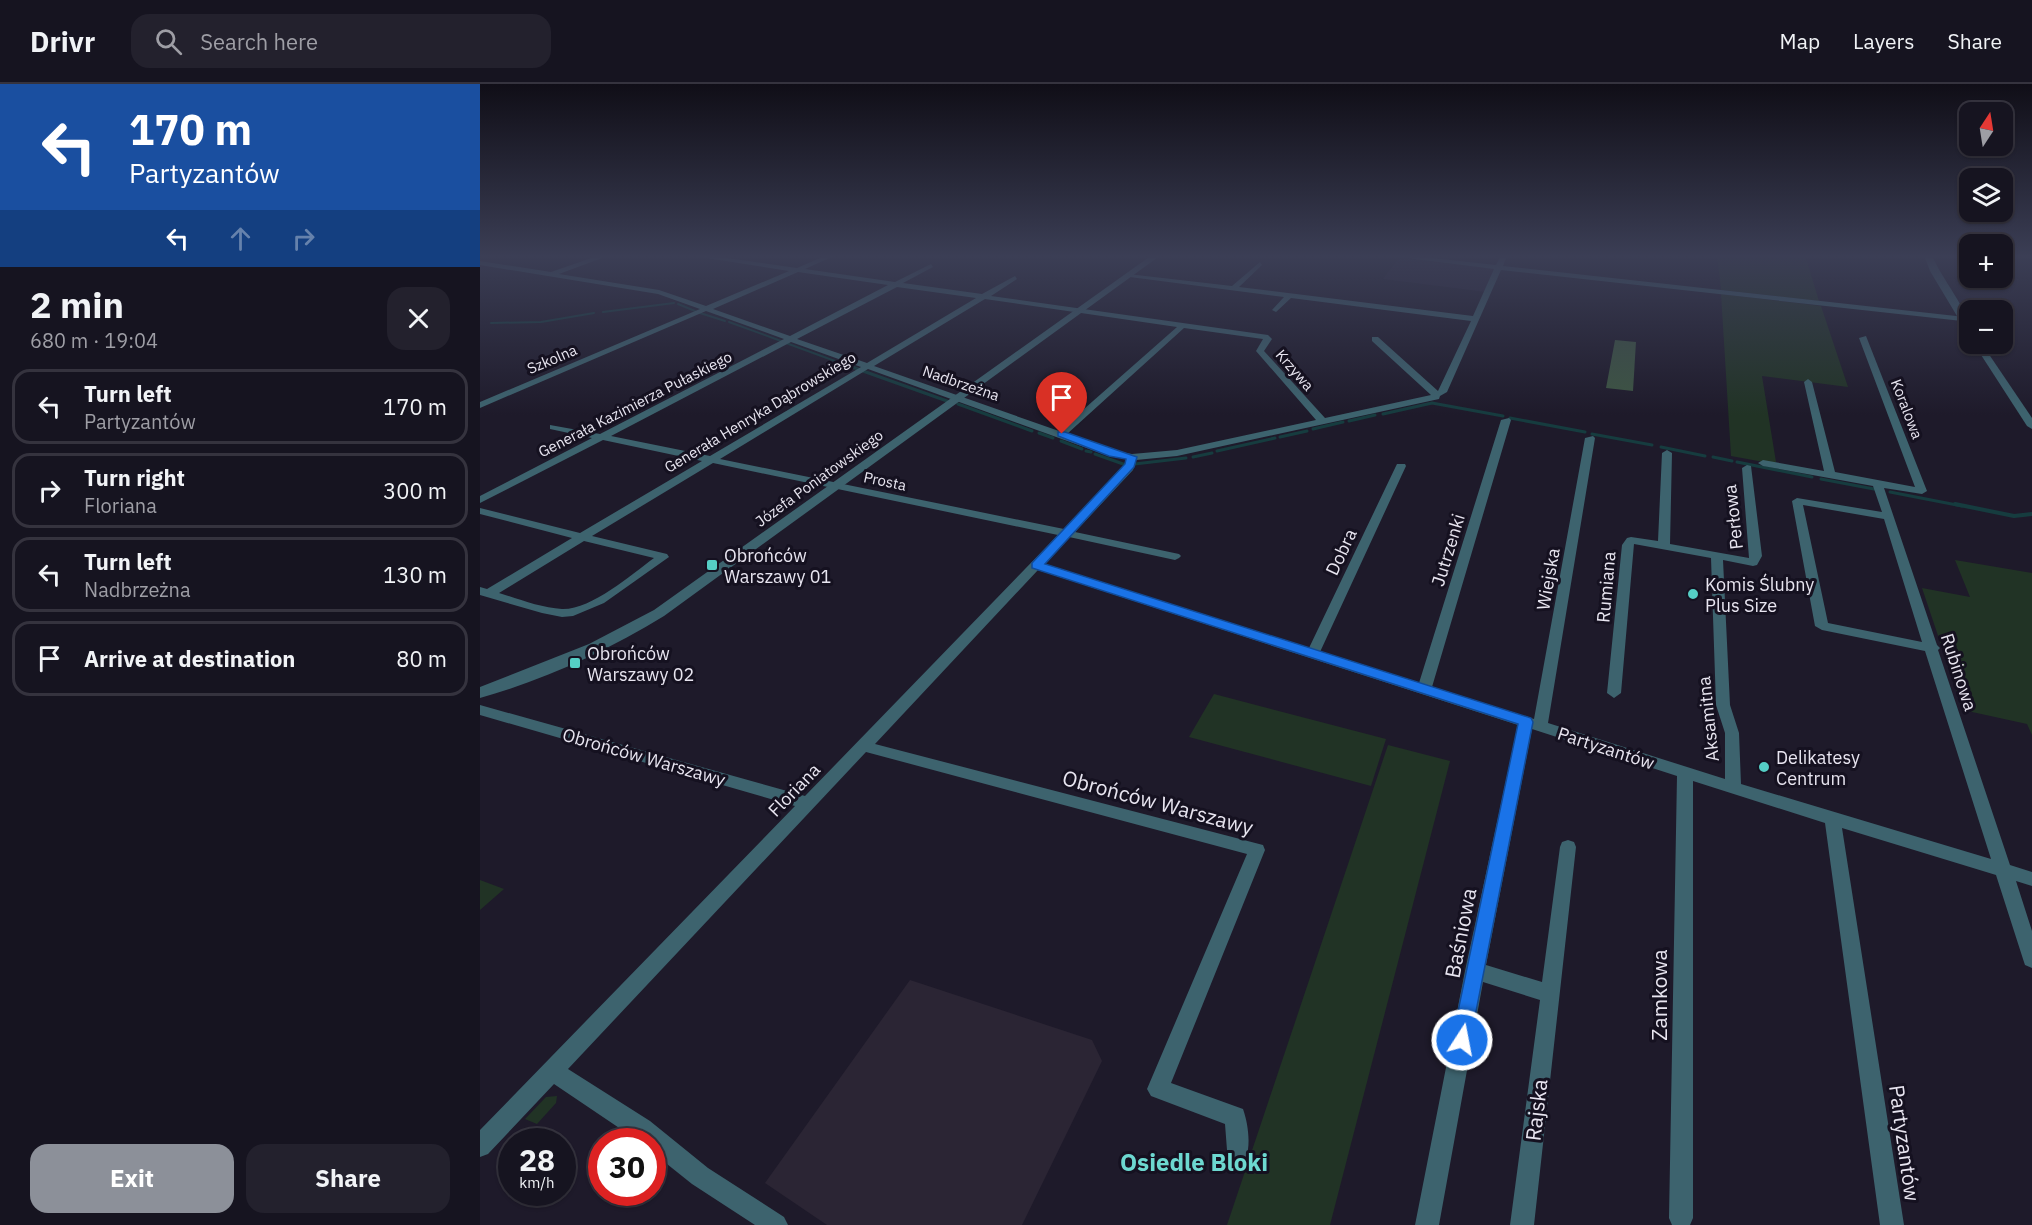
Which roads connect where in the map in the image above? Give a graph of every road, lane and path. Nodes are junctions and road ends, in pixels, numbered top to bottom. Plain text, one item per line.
1 (850, 308) edge
2 (963, 308) edge
3 (1069, 308) edge
4 (1083, 308) edge
5 (1393, 308) edge
6 (1481, 308) edge
7 (1864, 308) edge
8 (706, 309) joint
9 (1081, 310) junction
10 (1476, 319) junction
11 (1959, 319) edge
12 (1183, 325) junction
13 (1863, 338) dead end
14 (790, 339) junction
15 (1375, 339) dead end
16 (1985, 354) edge
17 (867, 365) junction
18 (1808, 382) dead end
19 (1436, 395) junction
20 (480, 397) edge
21 (960, 398) junction
22 (493, 400) junction
23 (480, 405) edge
24 (1506, 420) dead end
25 (1323, 422) junction
26 (2032, 426) edge
27 (554, 427) dead end
28 (1062, 434) junction
29 (601, 437) junction
30 (1590, 438) dead end
31 (1667, 453) dead end
32 (711, 459) junction
33 (1130, 463) junction
34 (1763, 464) dead end
35 (1401, 466) dead end
36 (1747, 468) dead end
37 (1830, 475) junction
38 (1878, 484) junction
39 (837, 486) junction
40 (480, 500) edge
41 (480, 511) edge
42 (1890, 517) junction
43 (1067, 534) junction
44 (582, 537) junction
45 (1664, 545) junction
46 (1175, 556) dead end
47 (1718, 556) junction
48 (1037, 566) junction
49 (484, 592) edge
50 (1933, 648) junction
51 (1313, 653) junction
52 (1424, 689) junction
53 (480, 693) edge
54 (1614, 693) dead end
55 (480, 710) edge
56 (1533, 724) junction
57 (863, 746) junction
58 (1685, 772) junction
59 (1733, 788) junction
60 (808, 804) junction
61 (1833, 820) junction
62 (1568, 847) dead end
63 (2004, 872) junction
64 (2032, 879) edge
65 (2032, 959) edge
66 (1475, 971) junction
67 (1550, 994) junction
68 (552, 1071) junction
69 (480, 1146) edge
70 (1238, 1150) dead end
71 (1681, 1218) dead end
72 (776, 1225) edge
73 (1427, 1225) edge
74 (1522, 1225) edge
75 (1893, 1225) edge

1 - 14 street, Generała Kazimierza Pułaskiego
2 - 17 street, Generała Henryka Dąbrowskiego
3 - 9 street
4 - 9 street, Józefa Poniatowskiego
5 - 10 street
6 - 10 street
7 - 11 street
8 - 14 street, Nadbrzeżna
8 - 22 street, Szkolna
9 - 12 street
9 - 21 street, Józefa Poniatowskiego
10 - 19 street
12 - 25 street, Krzywa
12 - 28 street
13 - 38 street, Koralowa
14 - 17 street, Nadbrzeżna
14 - 29 street, Generała Kazimierza Pułaskiego
15 - 19 street
16 - 26 street
17 - 21 street, Nadbrzeżna
17 - 32 street, Generała Henryka Dąbrowskiego
18 - 37 street
19 - 25 street, Nadbrzeżna
20 - 22 street
21 - 28 street, Nadbrzeżna
21 - 39 street, Józefa Poniatowskiego
22 - 23 street, Szkolna
24 - 52 street, Jutrzenki
25 - 33 street, Nadbrzeżna
27 - 29 street, Prosta
28 - 33 street, Nadbrzeżna
29 - 32 street, Prosta
29 - 40 street, Generała Kazimierza Pułaskiego
30 - 56 street, Wiejska
31 - 45 street
32 - 39 street, Prosta
32 - 44 street, Generała Henryka Dąbrowskiego
33 - 43 street, Floriana
34 - 37 street
35 - 51 street, Dobra
36 - 47 street, Perłowa
37 - 38 street
38 - 42 street, Rubinowa
39 - 43 street, Prosta
39 - 53 street, Józefa Poniatowskiego
41 - 44 street
42 - 50 street, Rubinowa
42 - 50 street
43 - 46 street, Prosta
43 - 48 street, Floriana
44 - 49 street, Generała Henryka Dąbrowskiego
44 - 49 street
45 - 47 street
45 - 54 street, Rumiana
47 - 59 street, Aksamitna
48 - 51 street, Partyzantów
48 - 57 street, Floriana
50 - 63 street, Rubinowa
51 - 52 street, Partyzantów
52 - 56 street, Partyzantów
55 - 60 street, Obrońców Warszawy
56 - 58 street, Partyzantów
56 - 66 street, Baśniowa
57 - 60 street, Floriana
57 - 70 street, Obrońców Warszawy
58 - 59 street, Partyzantów
58 - 71 street, Zamkowa
59 - 61 street, Partyzantów
60 - 68 street, Floriana
61 - 63 street, Partyzantów
61 - 75 street, Partyzantów
62 - 67 street, Rajska
63 - 64 street, Partyzantów
63 - 65 street, Rubinowa
66 - 67 street
66 - 73 street, Baśniowa
67 - 74 street, Rajska
68 - 69 street, Floriana
68 - 72 street

